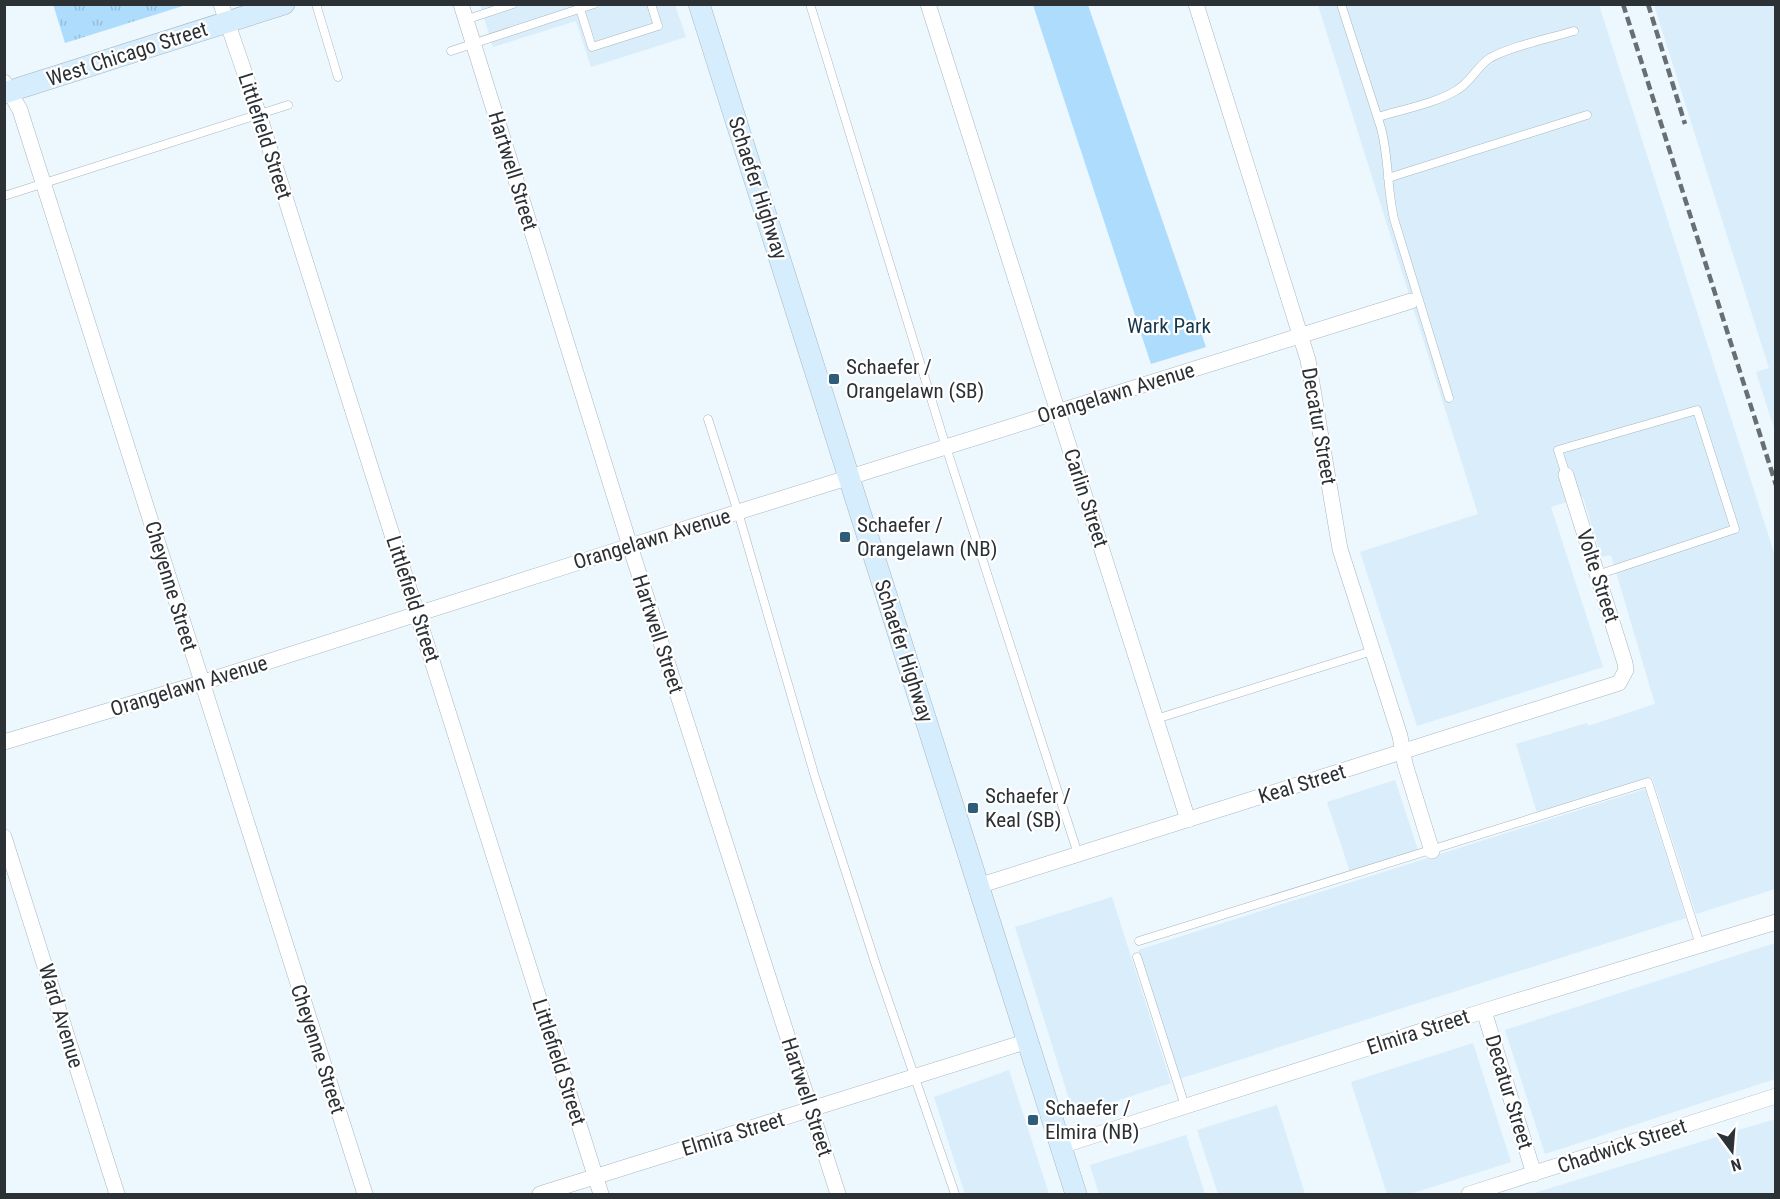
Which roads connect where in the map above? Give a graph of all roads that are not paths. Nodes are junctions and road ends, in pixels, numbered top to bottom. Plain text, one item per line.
1 (316, 4) edge
2 (461, 4) edge
3 (513, 4) edge
4 (594, 4) edge
5 (651, 4) edge
6 (699, 4) edge
7 (810, 4) edge
8 (928, 4) edge
9 (1196, 4) edge
10 (1341, 4) edge
11 (278, 5) edge
12 (580, 9) junction
13 (225, 13) edge
14 (465, 20) junction
15 (1574, 31) dead end
16 (473, 44) junction
17 (451, 51) dead end
18 (338, 77) dead end
19 (6, 89) edge
20 (288, 105) dead end
21 (259, 115) junction
22 (1587, 115) dead end
23 (1378, 117) junction
24 (1388, 178) junction
25 (43, 184) junction
26 (4, 196) edge
27 (1411, 301) dead end
28 (1300, 335) junction
29 (1449, 398) dead end
30 (1058, 411) junction
31 (708, 418) dead end
32 (946, 447) junction
33 (1566, 475) joint
34 (849, 478) junction
35 (738, 512) junction
36 (630, 546) junction
37 (1597, 575) junction
38 (417, 613) junction
39 (1372, 651) junction
40 (1623, 678) joint
41 (201, 683) junction
42 (1156, 719) junction
43 (4, 742) edge
44 (1403, 753) junction
45 (1188, 820) junction
46 (4, 837) edge
47 (1432, 851) junction
48 (1078, 854) junction
49 (978, 886) junction
50 (1776, 922) edge
51 (1139, 941) dead end
52 (1700, 945) junction
53 (1137, 957) dead end
54 (1484, 1011) junction
55 (1028, 1041) junction
56 (915, 1077) junction
57 (1776, 1096) edge
58 (1185, 1106) junction
59 (811, 1110) junction
60 (1061, 1146) junction
61 (1534, 1174) junction
62 (596, 1177) junction
63 (117, 1194) edge
64 (365, 1194) edge
65 (540, 1194) edge
66 (601, 1194) edge
67 (838, 1194) edge
68 (955, 1194) edge
69 (1076, 1194) edge
70 (1468, 1194) edge

1 - 18 lane
2 - 14 street, Hartwell Street
3 - 14 lane
4 - 12 lane
5 - 12 lane
6 - 34 main road, Schaefer Highway
7 - 32 lane
8 - 30 street, Carlin Street
9 - 28 street, Decatur Street
10 - 23 lane
11 - 13 main road, West Chicago Street
12 - 16 lane
13 - 19 main road, West Chicago Street
13 - 21 street, Littlefield Street
14 - 16 street, Hartwell Street
15 - 23 lane
16 - 17 lane
16 - 36 street, Hartwell Street
19 - 25 street, Cheyenne Street
20 - 21 lane
21 - 25 lane
21 - 38 street, Littlefield Street
22 - 24 lane
23 - 24 lane
24 - 29 lane
25 - 26 lane
25 - 41 street, Cheyenne Street
27 - 28 street, Orangelawn Avenue
28 - 30 street, Orangelawn Avenue
28 - 39 street, Decatur Street
30 - 32 street, Orangelawn Avenue
30 - 42 street, Carlin Street
31 - 35 lane
32 - 34 street, Orangelawn Avenue
32 - 48 lane
33 - 37 street, Volte Street
33 - 37 lane
34 - 35 street, Orangelawn Avenue
34 - 49 main road, Schaefer Highway
35 - 36 street, Orangelawn Avenue
35 - 56 lane
36 - 38 street, Orangelawn Avenue
36 - 59 street, Hartwell Street
37 - 40 street, Volte Street
38 - 41 street, Orangelawn Avenue
38 - 62 street, Littlefield Street
39 - 42 lane
39 - 44 street, Decatur Street
40 - 44 street, Keal Street
41 - 43 street, Orangelawn Avenue
41 - 64 street, Cheyenne Street
42 - 45 street, Carlin Street
44 - 45 street, Keal Street
44 - 47 street, Decatur Street
45 - 48 street, Keal Street
46 - 63 street, Ward Avenue
47 - 51 lane
47 - 52 lane
48 - 49 street, Keal Street
49 - 55 main road, Schaefer Highway
50 - 52 street, Elmira Street
52 - 54 street, Elmira Street
53 - 58 lane
54 - 58 street, Elmira Street
54 - 61 street, Decatur Street
55 - 56 street, Elmira Street
55 - 60 main road, Schaefer Highway
56 - 59 street, Elmira Street
56 - 68 lane
57 - 61 street, Chadwick Street
58 - 60 street, Elmira Street
59 - 62 street, Elmira Street
59 - 67 street, Hartwell Street
60 - 69 main road, Schaefer Highway
61 - 70 street, Chadwick Street
62 - 65 street, Elmira Street
62 - 66 street, Littlefield Street

